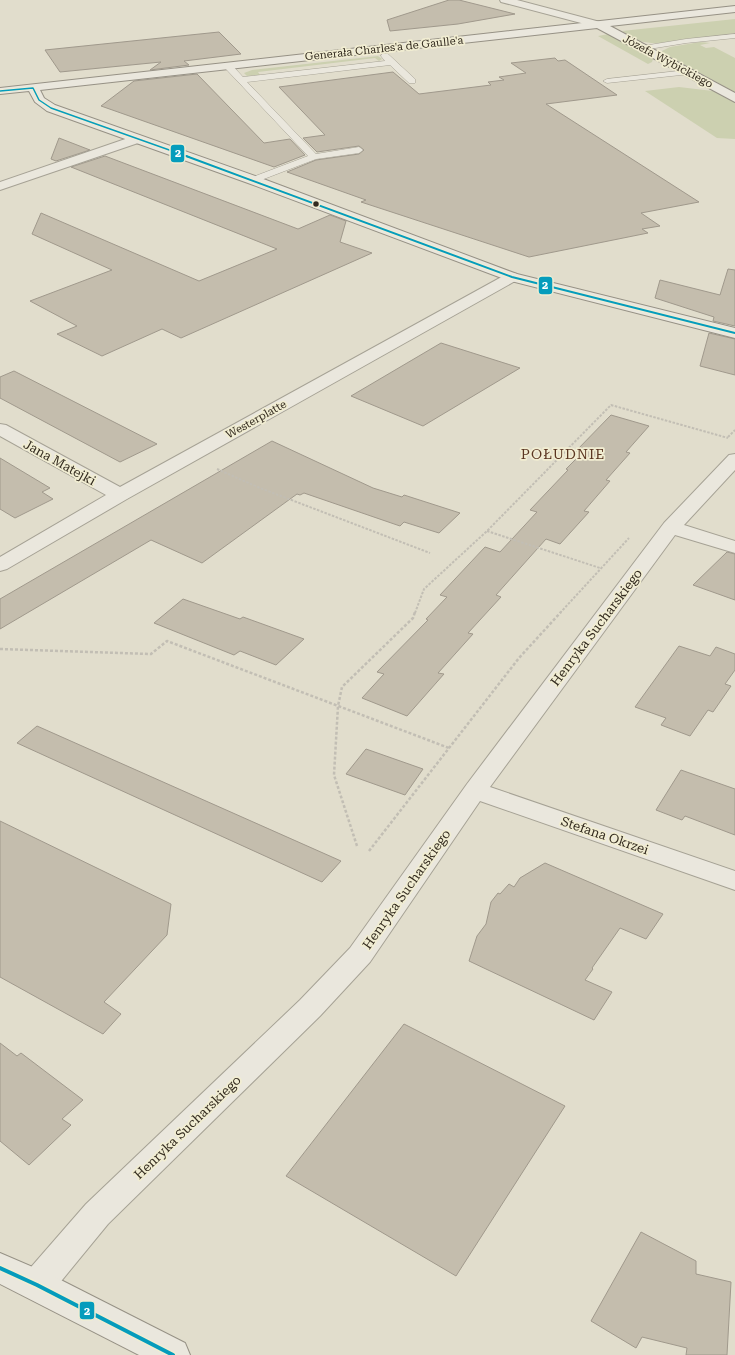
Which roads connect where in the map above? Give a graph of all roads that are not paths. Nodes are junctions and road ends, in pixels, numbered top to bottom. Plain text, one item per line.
1 (505, 0) edge
2 (735, 9) edge
3 (600, 25) junction
4 (735, 36) edge
5 (643, 48) junction
6 (376, 49) junction
7 (392, 62) junction
8 (228, 66) junction
9 (687, 72) junction
10 (242, 81) junction
11 (412, 81) dead end
12 (608, 81) dead end
13 (33, 88) junction
14 (0, 91) edge
15 (735, 98) edge
16 (137, 139) junction
17 (359, 150) dead end
18 (314, 156) junction
19 (253, 180) junction
20 (0, 186) edge
21 (512, 277) junction
22 (735, 334) edge
23 (0, 429) edge
24 (728, 447) edge
25 (120, 495) junction
26 (671, 527) junction
27 (735, 548) edge
28 (0, 565) edge
29 (475, 790) junction
30 (735, 881) edge
31 (0, 1268) edge
32 (37, 1285) junction
33 (174, 1355) edge

1 - 3 street
2 - 3 street, Generała Charles'a de Gaulle'a
3 - 5 street, Józefa Wybickiego
3 - 6 street, Generała Charles'a de Gaulle'a
4 - 5 lane
5 - 9 street, Józefa Wybickiego
6 - 7 lane
6 - 8 street, Generała Charles'a de Gaulle'a
7 - 10 lane
7 - 11 lane
8 - 10 lane
8 - 13 street, Generała Charles'a de Gaulle'a
9 - 12 lane
9 - 15 street, Józefa Wybickiego
10 - 18 lane
13 - 14 street, Generała Charles'a de Gaulle'a
13 - 16 street
16 - 19 street
16 - 20 street
17 - 18 lane
18 - 19 lane
19 - 21 street
21 - 22 street
21 - 25 street, Westerplatte
23 - 25 street, Jana Matejki
24 - 26 street, Henryka Sucharskiego
25 - 28 street, Westerplatte
26 - 27 street
26 - 29 street, Henryka Sucharskiego
29 - 30 street, Stefana Okrzei
29 - 32 street, Henryka Sucharskiego
31 - 32 street
32 - 33 street

